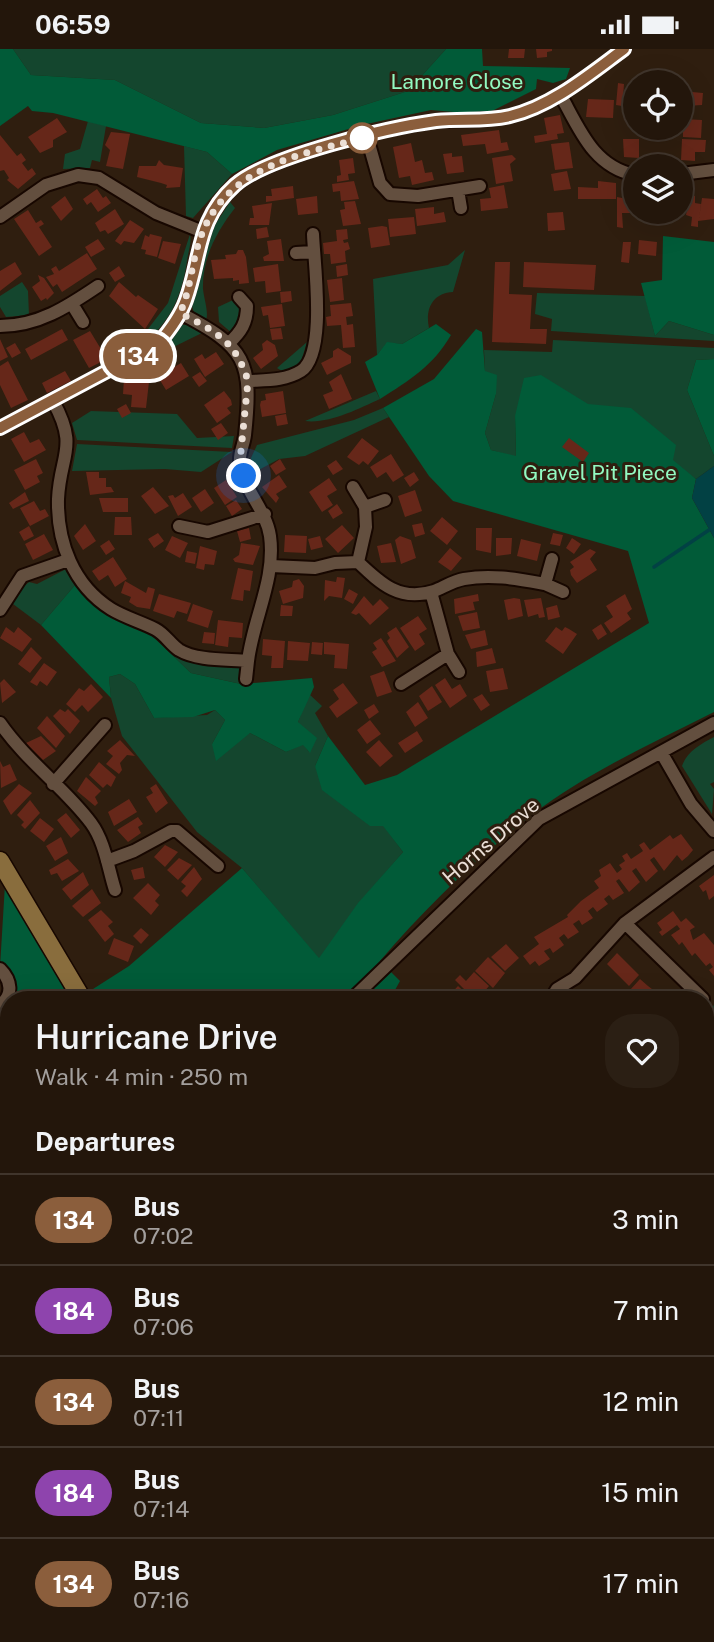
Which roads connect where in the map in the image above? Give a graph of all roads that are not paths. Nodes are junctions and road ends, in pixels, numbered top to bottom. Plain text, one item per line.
1 (624, 49) edge
2 (560, 94) junction
3 (367, 137) junction
4 (714, 170) edge
5 (623, 171) edge
6 (693, 173) edge
7 (480, 186) dead end
8 (458, 190) junction
9 (461, 208) dead end
10 (0, 217) edge
11 (203, 232) junction
12 (313, 234) dead end
13 (313, 252) junction
14 (296, 253) dead end
15 (98, 286) dead end
16 (239, 297) dead end
17 (72, 304) junction
18 (180, 313) junction
19 (83, 323) dead end
20 (0, 326) edge
21 (229, 343) junction
22 (248, 381) junction
23 (53, 401) junction
24 (0, 428) edge
25 (353, 487) dead end
26 (385, 500) dead end
27 (365, 507) junction
28 (265, 514) junction
29 (179, 526) dead end
30 (552, 559) dead end
31 (68, 560) junction
32 (358, 562) junction
33 (271, 566) junction
34 (545, 584) junction
35 (431, 592) junction
36 (563, 592) dead end
37 (0, 610) edge
38 (448, 654) junction
39 (248, 661) junction
40 (459, 672) dead end
41 (246, 679) dead end
42 (401, 684) dead end
43 (0, 723) edge
44 (714, 723) edge
45 (105, 725) dead end
46 (662, 752) junction
47 (53, 784) junction
48 (714, 831) edge
49 (714, 857) edge
50 (0, 860) edge
51 (107, 861) junction
52 (218, 866) dead end
53 (115, 890) dead end
54 (625, 923) junction
55 (0, 969) edge
56 (552, 989) edge
57 (10, 991) edge
58 (77, 991) edge
59 (360, 991) edge
60 (695, 991) edge

1 - 2 street
2 - 3 street
2 - 5 street
3 - 8 street
3 - 11 street
4 - 6 street
7 - 8 street
8 - 9 street
10 - 11 street
11 - 18 street
12 - 13 street
13 - 14 street
13 - 22 street
15 - 17 street
16 - 21 street
17 - 19 street
17 - 20 street
18 - 21 street
18 - 23 street
21 - 22 street
22 - 28 street
23 - 24 street
23 - 31 street
25 - 27 street
26 - 27 street
27 - 32 street
28 - 29 street
28 - 33 street
30 - 34 street
31 - 37 street
31 - 39 street
32 - 33 street
32 - 35 street
33 - 39 street
34 - 35 street
34 - 36 street
35 - 38 street
38 - 40 street
38 - 42 street
39 - 41 street
43 - 47 street
44 - 46 street, Horns Drove
45 - 47 street
46 - 48 street
46 - 59 street, Horns Drove
47 - 51 street
49 - 54 street
50 - 58 main road
51 - 52 street
51 - 53 street
54 - 56 street
54 - 60 street
55 - 57 street

